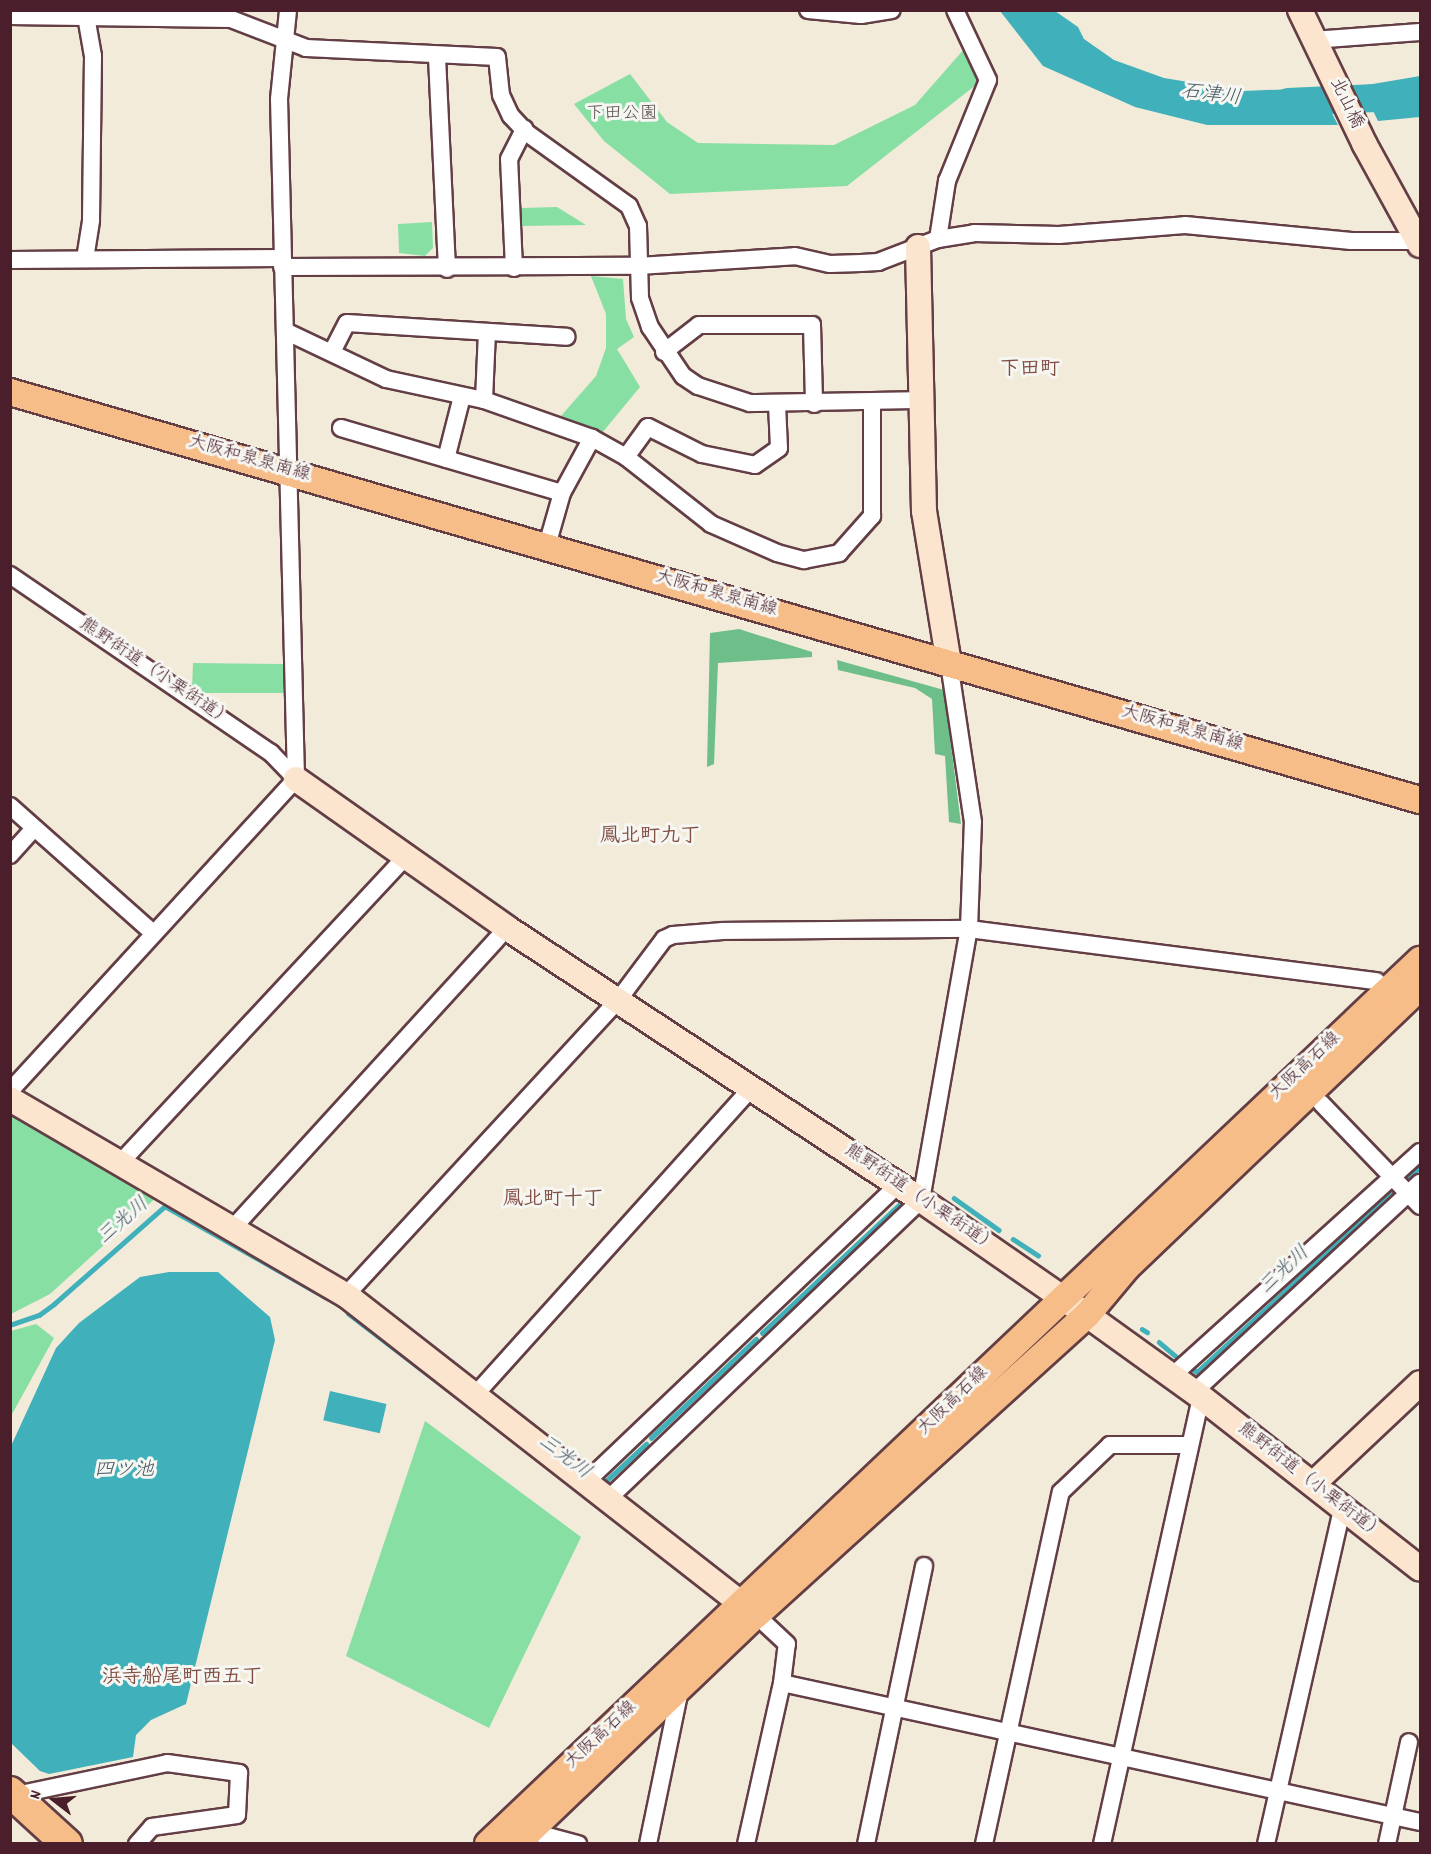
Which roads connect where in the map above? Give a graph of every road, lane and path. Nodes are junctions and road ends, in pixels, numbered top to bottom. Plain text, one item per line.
1 (288, 10) edge
2 (808, 10) edge
3 (892, 10) edge
4 (955, 10) edge
5 (1300, 10) edge
6 (143, 14) edge
7 (10, 16) edge
8 (86, 18) junction
9 (1420, 32) edge
10 (284, 40) junction
11 (1313, 40) junction
12 (436, 57) junction
13 (524, 129) junction
14 (928, 243) junction
15 (1419, 243) edge
16 (85, 259) junction
17 (10, 260) edge
18 (281, 262) junction
19 (638, 266) junction
20 (447, 268) junction
21 (514, 268) junction
22 (285, 331) junction
23 (487, 332) junction
24 (567, 338) dead end
25 (333, 350) junction
26 (664, 352) junction
27 (10, 392) edge
28 (462, 396) junction
29 (484, 400) junction
30 (921, 400) junction
31 (872, 402) junction
32 (777, 404) junction
33 (814, 404) junction
34 (341, 428) dead end
35 (592, 438) junction
36 (626, 457) junction
37 (446, 459) junction
38 (286, 471) junction
39 (562, 493) junction
40 (550, 535) dead end
41 (10, 575) edge
42 (949, 663) junction
43 (296, 779) junction
44 (1420, 800) edge
45 (10, 806) edge
46 (34, 828) junction
47 (10, 855) edge
48 (405, 857) junction
49 (507, 928) junction
50 (969, 929) junction
51 (153, 933) junction
52 (1420, 941) edge
53 (1420, 960) edge
54 (1377, 981) junction
55 (1420, 987) edge
56 (619, 999) junction
57 (1420, 1010) edge
58 (752, 1087) junction
59 (10, 1091) edge
60 (10, 1099) edge
61 (1321, 1103) junction
62 (1420, 1152) edge
63 (121, 1162) junction
64 (898, 1185) junction
65 (1407, 1189) edge
66 (921, 1200) junction
67 (233, 1228) junction
68 (346, 1295) junction
69 (1062, 1298) junction
70 (1087, 1315) junction
71 (759, 1338) junction
72 (1172, 1376) junction
73 (1197, 1394) junction
74 (1417, 1394) edge
75 (475, 1395) junction
76 (1189, 1445) junction
77 (1313, 1484) junction
78 (596, 1490) junction
79 (1342, 1510) junction
80 (924, 1566) dead end
81 (1420, 1569) edge
82 (750, 1609) junction
83 (782, 1683) junction
84 (680, 1688) junction
85 (895, 1707) junction
86 (1009, 1731) junction
87 (1409, 1742) dead end
88 (1121, 1758) junction
89 (1277, 1791) junction
90 (11, 1800) edge
91 (1393, 1816) junction
92 (1420, 1822) edge
93 (521, 1830) edge
94 (41, 1844) edge
95 (67, 1844) edge
96 (137, 1844) edge
97 (488, 1844) edge
98 (578, 1844) edge
99 (648, 1844) edge
100 (746, 1844) edge
101 (866, 1844) edge
102 (984, 1844) edge
103 (1102, 1844) edge
104 (1266, 1844) edge
105 (1387, 1844) edge

1 - 10 street
2 - 3 street
4 - 14 street
5 - 11 street, 北山橋
6 - 8 street
6 - 10 street
7 - 8 street
8 - 16 street
9 - 11 street
10 - 12 street
10 - 18 street
11 - 15 street, 北山橋
12 - 13 street
12 - 20 street
13 - 19 street
13 - 21 street
14 - 15 street
14 - 19 street
14 - 30 street
16 - 17 street
16 - 18 street
18 - 20 street
18 - 22 street
19 - 21 street
19 - 26 street
20 - 21 street
22 - 25 street
22 - 38 street
23 - 24 street
23 - 25 street
23 - 29 street
25 - 28 street
26 - 32 street
26 - 33 street
27 - 38 main road, 大阪和泉泉南線
28 - 29 street
28 - 37 street
29 - 35 street
30 - 31 street
30 - 42 street
31 - 33 street
31 - 36 street
32 - 33 street
32 - 36 street
34 - 37 street
35 - 36 street
35 - 39 street
37 - 39 street
38 - 42 main road, 大阪和泉泉南線
38 - 43 street
39 - 40 street
41 - 43 street, 熊野街道（小栗街道）
42 - 44 main road, 大阪和泉泉南線
42 - 50 street
43 - 48 street
43 - 51 street
45 - 46 street
46 - 47 street
46 - 51 street
48 - 49 street
48 - 63 street
49 - 56 street
49 - 67 street
50 - 54 street
50 - 56 street
50 - 66 street
51 - 59 street
52 - 54 main road
53 - 69 main road, 大阪高石線
54 - 69 main road
55 - 70 main road, 大阪高石線
56 - 58 street, 熊野街道（小栗街道）
56 - 68 street
57 - 61 main road
58 - 64 street, 熊野街道（小栗街道）
58 - 75 street
60 - 63 street
61 - 65 street
61 - 70 main road
62 - 65 street
63 - 67 street
64 - 66 street, 熊野街道（小栗街道）
64 - 71 street
65 - 72 street
65 - 73 street
66 - 69 street, 熊野街道（小栗街道）
66 - 71 street
67 - 68 street
68 - 75 street
69 - 70 street, 熊野街道（小栗街道）
69 - 82 main road, 大阪高石線
70 - 72 street, 熊野街道（小栗街道）
70 - 82 main road, 大阪高石線
71 - 78 street
71 - 78 street
72 - 73 street, 熊野街道（小栗街道）
73 - 76 street
73 - 77 street, 熊野街道（小栗街道）
74 - 77 street
75 - 78 street
76 - 86 street
76 - 88 street
77 - 79 street, 熊野街道（小栗街道）
78 - 82 street
79 - 81 street, 熊野街道（小栗街道）
79 - 89 street
80 - 85 street
82 - 83 street
82 - 84 main road, 大阪高石線
82 - 93 main road, 大阪高石線
83 - 85 street
83 - 100 street
84 - 93 main road, 大阪高石線
84 - 99 street
85 - 86 street
85 - 101 street
86 - 88 street
86 - 102 street
87 - 91 street
88 - 89 street
88 - 103 street
89 - 91 street
89 - 104 street
90 - 94 highway
90 - 95 highway
90 - 96 street
91 - 92 street
91 - 105 street
93 - 97 main road, 大阪高石線
93 - 98 street

